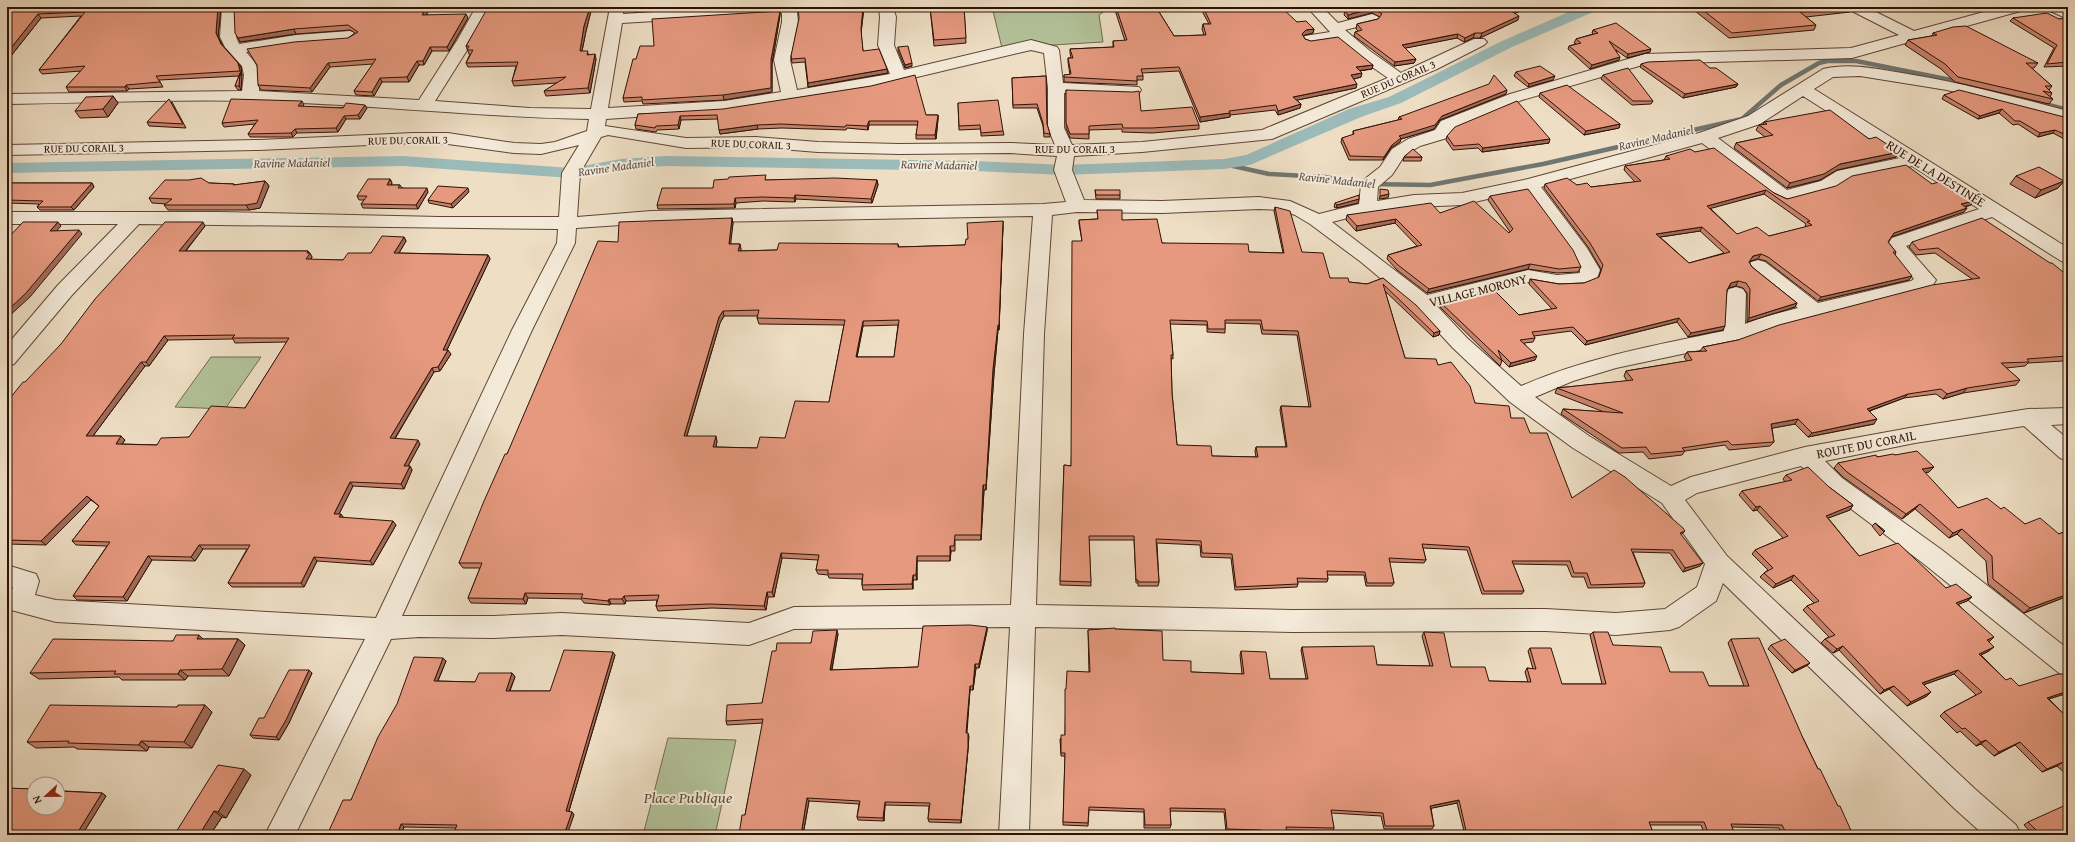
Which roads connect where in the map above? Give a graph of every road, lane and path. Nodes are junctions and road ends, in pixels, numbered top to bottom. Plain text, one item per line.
1 (229, 7) edge
2 (483, 7) edge
3 (794, 7) edge
4 (886, 7) edge
5 (1314, 7) edge
6 (1855, 7) edge
7 (1969, 7) edge
8 (2019, 7) edge
9 (2053, 7) edge
10 (617, 13) edge
11 (2068, 15) edge
12 (1986, 16) junction
13 (1372, 19) edge
14 (1338, 32) junction
15 (350, 36) edge
16 (1914, 37) junction
17 (1310, 39) edge
18 (1479, 42) dead end
19 (236, 49) junction
20 (1834, 54) junction
21 (1788, 55) junction
22 (1836, 72) junction
23 (899, 77) junction
24 (1399, 78) junction
25 (1056, 88) junction
26 (1803, 89) junction
27 (1133, 90) edge
28 (250, 96) junction
29 (790, 96) junction
30 (7, 99) edge
31 (424, 105) junction
32 (598, 114) junction
33 (2068, 116) edge
34 (595, 133) junction
35 (1705, 137) junction
36 (7, 150) edge
37 (1066, 151) junction
38 (1917, 160) junction
39 (1530, 184) junction
40 (1077, 206) junction
41 (1368, 208) junction
42 (1043, 210) junction
43 (1995, 210) junction
44 (7, 218) edge
45 (134, 218) junction
46 (1318, 220) junction
47 (569, 223) junction
48 (2068, 257) edge
49 (1758, 266) dead end
50 (1736, 294) dead end
51 (1423, 303) junction
52 (1814, 311) junction
53 (1734, 336) junction
54 (7, 359) edge
55 (1518, 396) junction
56 (2028, 416) junction
57 (2068, 416) edge
58 (2068, 452) edge
59 (1805, 456) junction
60 (1670, 497) junction
61 (1718, 563) junction
62 (7, 575) edge
63 (1023, 616) junction
64 (383, 629) junction
65 (2068, 665) edge
66 (280, 835) edge
67 (1014, 835) edge
68 (2006, 835) edge

1 - 19 street
2 - 31 street
3 - 10 street
3 - 29 street
4 - 23 street
5 - 14 street
6 - 16 street
7 - 12 street
8 - 12 street
9 - 11 street
10 - 32 street
12 - 16 street
13 - 14 street
14 - 17 street
14 - 24 street
15 - 19 street
16 - 20 street
18 - 24 street, RUE DU CORAIL 3
19 - 28 street
20 - 21 street
20 - 22 street
21 - 22 street
21 - 41 street
22 - 26 street
22 - 33 street
23 - 25 street
23 - 29 street
24 - 37 street, RUE DU CORAIL 3
25 - 27 street
25 - 37 street
26 - 35 street
26 - 38 street, RUE DE LA DESTINÉE
28 - 30 street
28 - 31 street
29 - 32 street
31 - 32 street
32 - 34 street
34 - 36 street, RUE DU CORAIL 3
34 - 37 street, RUE DU CORAIL 3
34 - 47 street
35 - 38 street
35 - 39 street
37 - 40 street
38 - 43 street, RUE DE LA DESTINÉE
39 - 41 street
39 - 51 street, VILLAGE MORONY
40 - 42 street
40 - 46 street
41 - 46 street
42 - 47 street
42 - 63 street
43 - 48 street, RUE DE LA DESTINÉE
43 - 52 street
44 - 45 street
45 - 47 street
45 - 54 street
46 - 51 street
47 - 64 street
49 - 52 street
50 - 53 street
51 - 55 street
52 - 53 street
53 - 55 street
55 - 60 street
56 - 57 street, ROUTE DU CORAIL
56 - 58 street
56 - 59 street, ROUTE DU CORAIL
59 - 60 street, ROUTE DU CORAIL
59 - 65 street
60 - 61 street
61 - 63 street
61 - 68 street
62 - 64 street
63 - 64 street
63 - 67 street
64 - 66 street

